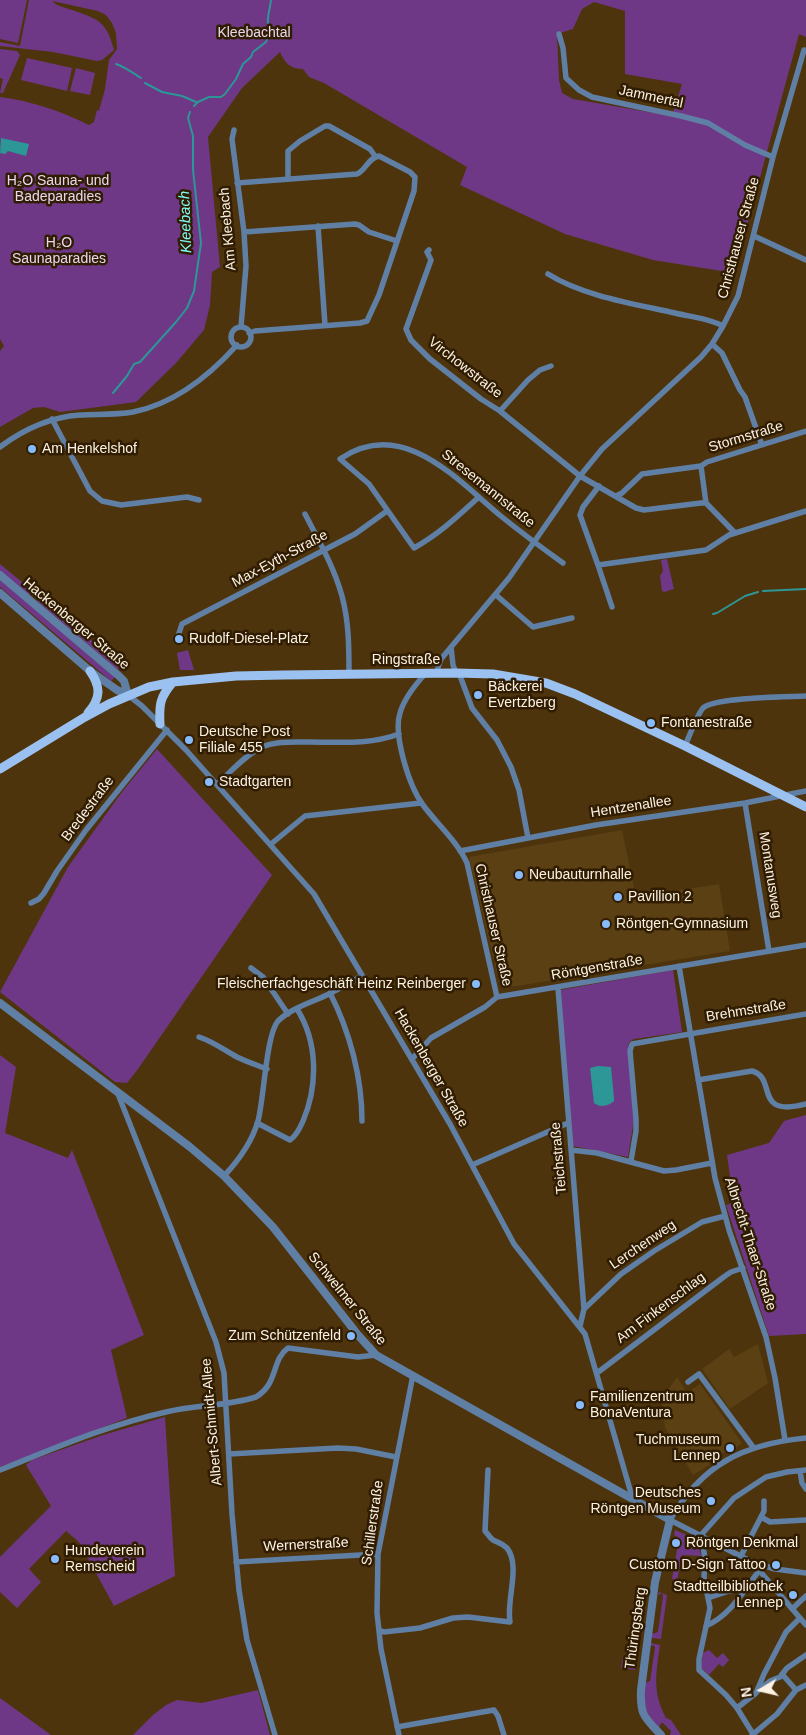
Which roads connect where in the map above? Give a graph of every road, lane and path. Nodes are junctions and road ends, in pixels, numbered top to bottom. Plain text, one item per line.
1 (559, 34) dead end
2 (804, 50) dead end
3 (234, 130) dead end
4 (375, 156) junction
5 (774, 157) junction
6 (288, 179) junction
7 (237, 184) junction
8 (318, 226) junction
9 (244, 232) junction
10 (754, 236) junction
11 (397, 241) junction
12 (429, 250) dead end
13 (806, 259) edge
14 (806, 266) edge
15 (548, 274) dead end
16 (325, 325) junction
17 (723, 326) junction
18 (240, 327) junction
19 (250, 333) junction
20 (712, 344) junction
21 (237, 346) junction
22 (551, 366) dead end
23 (500, 411) junction
24 (52, 419) junction
25 (806, 432) edge
26 (762, 445) junction
27 (0, 447) edge
28 (701, 466) junction
29 (580, 476) junction
30 (599, 486) junction
31 (616, 496) junction
32 (479, 497) junction
33 (198, 500) dead end
34 (706, 504) junction
35 (387, 511) junction
36 (806, 512) edge
37 (305, 514) dead end
38 (735, 532) junction
39 (534, 542) junction
40 (324, 550) junction
41 (563, 563) dead end
42 (598, 565) junction
43 (0, 576) edge
44 (0, 593) edge
45 (496, 594) junction
46 (612, 607) dead end
47 (572, 618) dead end
48 (178, 636) dead end
49 (451, 647) junction
50 (90, 671) junction
51 (457, 673) junction
52 (350, 674) junction
53 (424, 674) junction
54 (438, 674) junction
55 (173, 682) junction
56 (128, 695) junction
57 (806, 696) edge
58 (85, 717) junction
59 (164, 727) junction
60 (399, 734) junction
61 (685, 746) junction
62 (0, 769) edge
63 (217, 784) junction
64 (806, 791) edge
65 (782, 796) junction
66 (421, 803) junction
67 (745, 803) junction
68 (806, 807) edge
69 (528, 838) junction
70 (271, 844) junction
71 (460, 851) junction
72 (31, 903) dead end
73 (806, 945) edge
74 (769, 951) junction
75 (679, 966) junction
76 (251, 968) dead end
77 (362, 976) junction
78 (558, 988) junction
79 (330, 993) junction
80 (497, 997) junction
81 (0, 1003) edge
82 (297, 1009) junction
83 (288, 1014) junction
84 (806, 1014) edge
85 (691, 1033) junction
86 (199, 1037) dead end
87 (412, 1059) junction
88 (267, 1069) junction
89 (698, 1080) junction
90 (117, 1092) junction
91 (806, 1104) edge
92 (362, 1121) dead end
93 (258, 1123) junction
94 (568, 1123) junction
95 (571, 1150) junction
96 (631, 1161) junction
97 (712, 1163) junction
98 (472, 1164) junction
99 (224, 1176) junction
100 (725, 1216) junction
101 (743, 1268) junction
102 (584, 1310) junction
103 (580, 1326) junction
104 (376, 1355) junction
105 (597, 1372) junction
106 (412, 1375) junction
107 (688, 1382) dead end
108 (226, 1403) junction
109 (806, 1438) edge
110 (785, 1440) junction
111 (753, 1447) junction
112 (229, 1454) junction
113 (396, 1458) junction
114 (0, 1470) edge
115 (488, 1470) dead end
116 (803, 1470) edge
117 (806, 1489) edge
118 (633, 1500) junction
119 (764, 1501) dead end
120 (761, 1517) junction
121 (670, 1520) junction
122 (806, 1520) edge
123 (701, 1534) junction
124 (378, 1554) junction
125 (741, 1556) junction
126 (236, 1562) junction
127 (752, 1562) junction
128 (759, 1570) junction
129 (806, 1573) edge
130 (744, 1589) junction
131 (806, 1596) edge
132 (708, 1598) junction
133 (792, 1609) junction
134 (800, 1618) junction
135 (806, 1625) edge
136 (706, 1626) junction
137 (379, 1630) junction
138 (806, 1655) edge
139 (764, 1674) junction
140 (782, 1674) junction
141 (770, 1681) junction
142 (806, 1685) edge
143 (796, 1690) junction
144 (756, 1693) junction
145 (737, 1708) junction
146 (397, 1727) junction
147 (753, 1734) edge
148 (275, 1735) edge
149 (399, 1735) edge
150 (504, 1735) edge
151 (661, 1735) edge

1 - 5 street, Jammertal
2 - 5 street, Christhauser Straße
3 - 7 street, Am Kleebach
4 - 6 street
4 - 6 street
4 - 11 street
5 - 10 street, Christhauser Straße
6 - 7 street
7 - 9 street, Am Kleebach
8 - 9 street
8 - 11 street
8 - 16 street
9 - 18 street, Am Kleebach
10 - 13 street
10 - 17 street, Christhauser Straße
11 - 16 street
12 - 23 street, Virchowstraße
13 - 14 street
15 - 17 street
16 - 19 street
17 - 20 street, Christhauser Straße
18 - 19 street
18 - 21 street
19 - 21 street
20 - 26 street
20 - 29 street, Christhauser Straße
21 - 24 street
22 - 23 street
23 - 29 street, Virchowstraße
24 - 27 street
24 - 33 street
25 - 26 street, Stormstraße
26 - 28 street, Stormstraße
28 - 31 street
28 - 34 street, Stormstraße
29 - 30 street
29 - 39 street, Christhauser Straße
30 - 31 street
30 - 42 street
31 - 34 street
32 - 35 street
32 - 35 street, Stresemannstraße
32 - 39 street, Stresemannstraße
34 - 38 street
35 - 40 street, Max-Eyth-Straße
36 - 38 street
37 - 40 street
38 - 42 street
39 - 41 street
39 - 45 street, Christhauser Straße
40 - 48 street, Max-Eyth-Straße
40 - 52 street
42 - 46 street
43 - 56 street, Hackenberger Straße
44 - 50 street, Hackenberger Straße
45 - 47 street
45 - 49 street, Christhauser Straße
49 - 51 street
49 - 54 street, Christhauser Straße
50 - 56 street, Hackenberger Straße
50 - 58 main road
51 - 54 main road, Ringstraße
51 - 61 main road, Ringstraße
51 - 69 street
52 - 53 main road, Ringstraße
52 - 55 main road, Ringstraße
53 - 54 main road, Ringstraße
53 - 60 street, Christhauser Straße
55 - 56 main road, Ringstraße
55 - 59 main road
56 - 58 main road, Ringstraße
56 - 59 street, Hackenberger Straße
57 - 61 street
58 - 62 main road, Ringstraße
59 - 63 street, Hackenberger Straße
59 - 72 street, Bredestraße
60 - 63 street
60 - 66 street, Christhauser Straße
61 - 65 main road, Ringstraße
63 - 70 street, Hackenberger Straße
64 - 65 street, Hentzenallee
65 - 67 street, Hentzenallee
65 - 68 main road, Ringstraße
66 - 70 street
66 - 71 street, Christhauser Straße
67 - 69 street, Hentzenallee
67 - 74 street, Montanusweg
69 - 71 street, Hentzenallee
70 - 77 street, Hackenberger Straße
71 - 80 street, Christhauser Straße
73 - 74 street, Röntgenstraße
74 - 75 street, Röntgenstraße
75 - 78 street, Röntgenstraße
75 - 85 street, Albrecht-Thaer-Straße
76 - 83 street
77 - 79 street
77 - 87 street, Hackenberger Straße
78 - 80 street, Röntgenstraße
78 - 94 street, Teichstraße
79 - 82 street
79 - 92 street
80 - 87 street, Röntgenstraße
81 - 90 street, Schwelmer Straße
82 - 83 street
82 - 93 street
83 - 88 street
84 - 85 street, Brehmstraße
85 - 89 street, Albrecht-Thaer-Straße
85 - 96 street, Brehmstraße
86 - 88 street
87 - 98 street, Hackenberger Straße
88 - 93 street
89 - 91 street
89 - 97 street, Albrecht-Thaer-Straße
90 - 99 street, Schwelmer Straße
90 - 108 street, Albert-Schmidt-Allee
93 - 99 street
94 - 95 street, Teichstraße
94 - 98 street
95 - 96 street
95 - 102 street, Teichstraße
96 - 97 street
97 - 100 street, Albrecht-Thaer-Straße
98 - 103 street, Hackenberger Straße
99 - 104 street, Schwelmer Straße
100 - 101 street, Albrecht-Thaer-Straße
100 - 102 street, Lerchenweg
101 - 105 street, Am Finkenschlag
101 - 110 street, Albrecht-Thaer-Straße
102 - 103 street, Teichstraße
103 - 105 street, Hackenberger Straße
104 - 106 street, Schwelmer Straße
104 - 108 street
105 - 118 street, Hackenberger Straße
106 - 113 street, Schillerstraße
106 - 118 street, Schwelmer Straße
107 - 111 street
108 - 112 street, Albert-Schmidt-Allee
108 - 114 street
109 - 110 street
110 - 111 street
111 - 121 street
112 - 113 street
112 - 126 street, Albert-Schmidt-Allee
113 - 124 street, Schillerstraße
115 - 137 street
116 - 117 street
116 - 123 street
118 - 121 street, Schwelmer Straße
119 - 120 street
120 - 122 street
120 - 125 street
121 - 123 street, Schwelmer Straße
121 - 151 street, Thüringsberg
123 - 125 street, Schwelmer Straße
123 - 132 street
124 - 126 street, Wernerstraße
124 - 137 street, Schillerstraße
125 - 127 street, Schwelmer Straße
126 - 148 street, Albert-Schmidt-Allee
127 - 128 street
127 - 129 street, Schwelmer Straße
128 - 130 street
128 - 133 street
130 - 132 street
130 - 136 street
131 - 133 street
132 - 136 street
133 - 134 street
134 - 135 street
134 - 139 street
136 - 145 street
137 - 146 street, Schillerstraße
138 - 140 street
139 - 141 street
139 - 144 street
140 - 141 street
140 - 143 street
141 - 144 street
142 - 143 street
143 - 147 street
144 - 145 street
145 - 147 street
146 - 149 street, Schillerstraße
146 - 150 street

